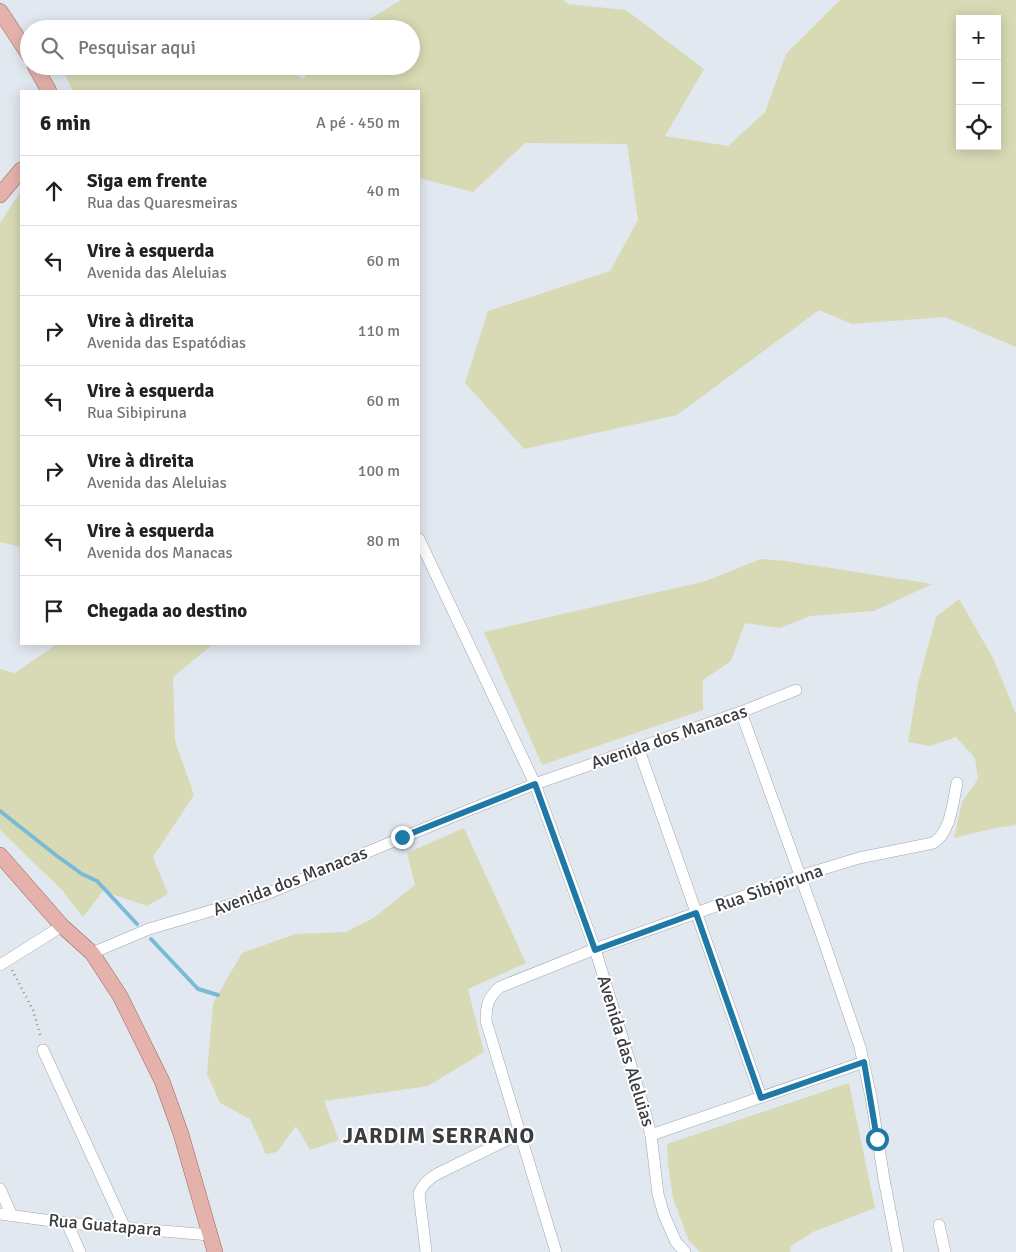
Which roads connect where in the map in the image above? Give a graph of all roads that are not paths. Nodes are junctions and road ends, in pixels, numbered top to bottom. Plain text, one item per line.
1 (0, 11) edge
2 (20, 41) edge
3 (40, 75) edge
4 (48, 90) edge
5 (20, 171) edge
6 (0, 195) edge
7 (420, 541) edge
8 (796, 690) dead end
9 (741, 712) junction
10 (638, 747) junction
11 (957, 783) dead end
12 (535, 784) junction
13 (0, 855) edge
14 (800, 876) junction
15 (696, 913) junction
16 (62, 926) junction
17 (595, 950) junction
18 (92, 953) junction
19 (4, 963) edge
20 (43, 1050) road end
21 (864, 1062) junction
22 (761, 1098) junction
23 (521, 1133) junction
24 (651, 1135) junction
25 (0, 1189) edge
26 (6, 1215) edge
27 (67, 1223) junction
28 (939, 1225) dead end
29 (125, 1228) junction
30 (210, 1235) junction
31 (80, 1252) edge
32 (215, 1252) edge
33 (426, 1252) edge
34 (556, 1252) edge
35 (685, 1252) edge
36 (898, 1252) edge
37 (945, 1252) edge

1 - 2 main road
3 - 4 main road
5 - 6 main road
7 - 12 street, Avenida das Aleluias
8 - 9 street, Avenida dos Manacas
9 - 10 street, Avenida dos Manacas
9 - 14 street
10 - 12 street, Avenida dos Manacas
10 - 15 street
11 - 14 street, Rua Sibipiruna
12 - 17 street, Avenida das Aleluias
12 - 18 street, Avenida dos Manacas
13 - 16 main road
14 - 15 street, Rua Sibipiruna
14 - 21 street
15 - 17 street, Rua Sibipiruna
15 - 22 street
16 - 18 main road
16 - 19 street
17 - 23 street, Rua Sibipiruna
17 - 24 street, Avenida das Aleluias
18 - 30 main road
20 - 29 street
21 - 22 street, Avenida das Aleluias
21 - 36 street
22 - 24 street, Avenida das Aleluias
23 - 33 street
23 - 34 street, Rua Sibipiruna
24 - 35 street
25 - 26 street
26 - 27 street, Rua Guatapara
27 - 29 street, Rua Guatapara
27 - 31 street
28 - 37 street
29 - 30 street, Rua Guatapara
30 - 32 main road

